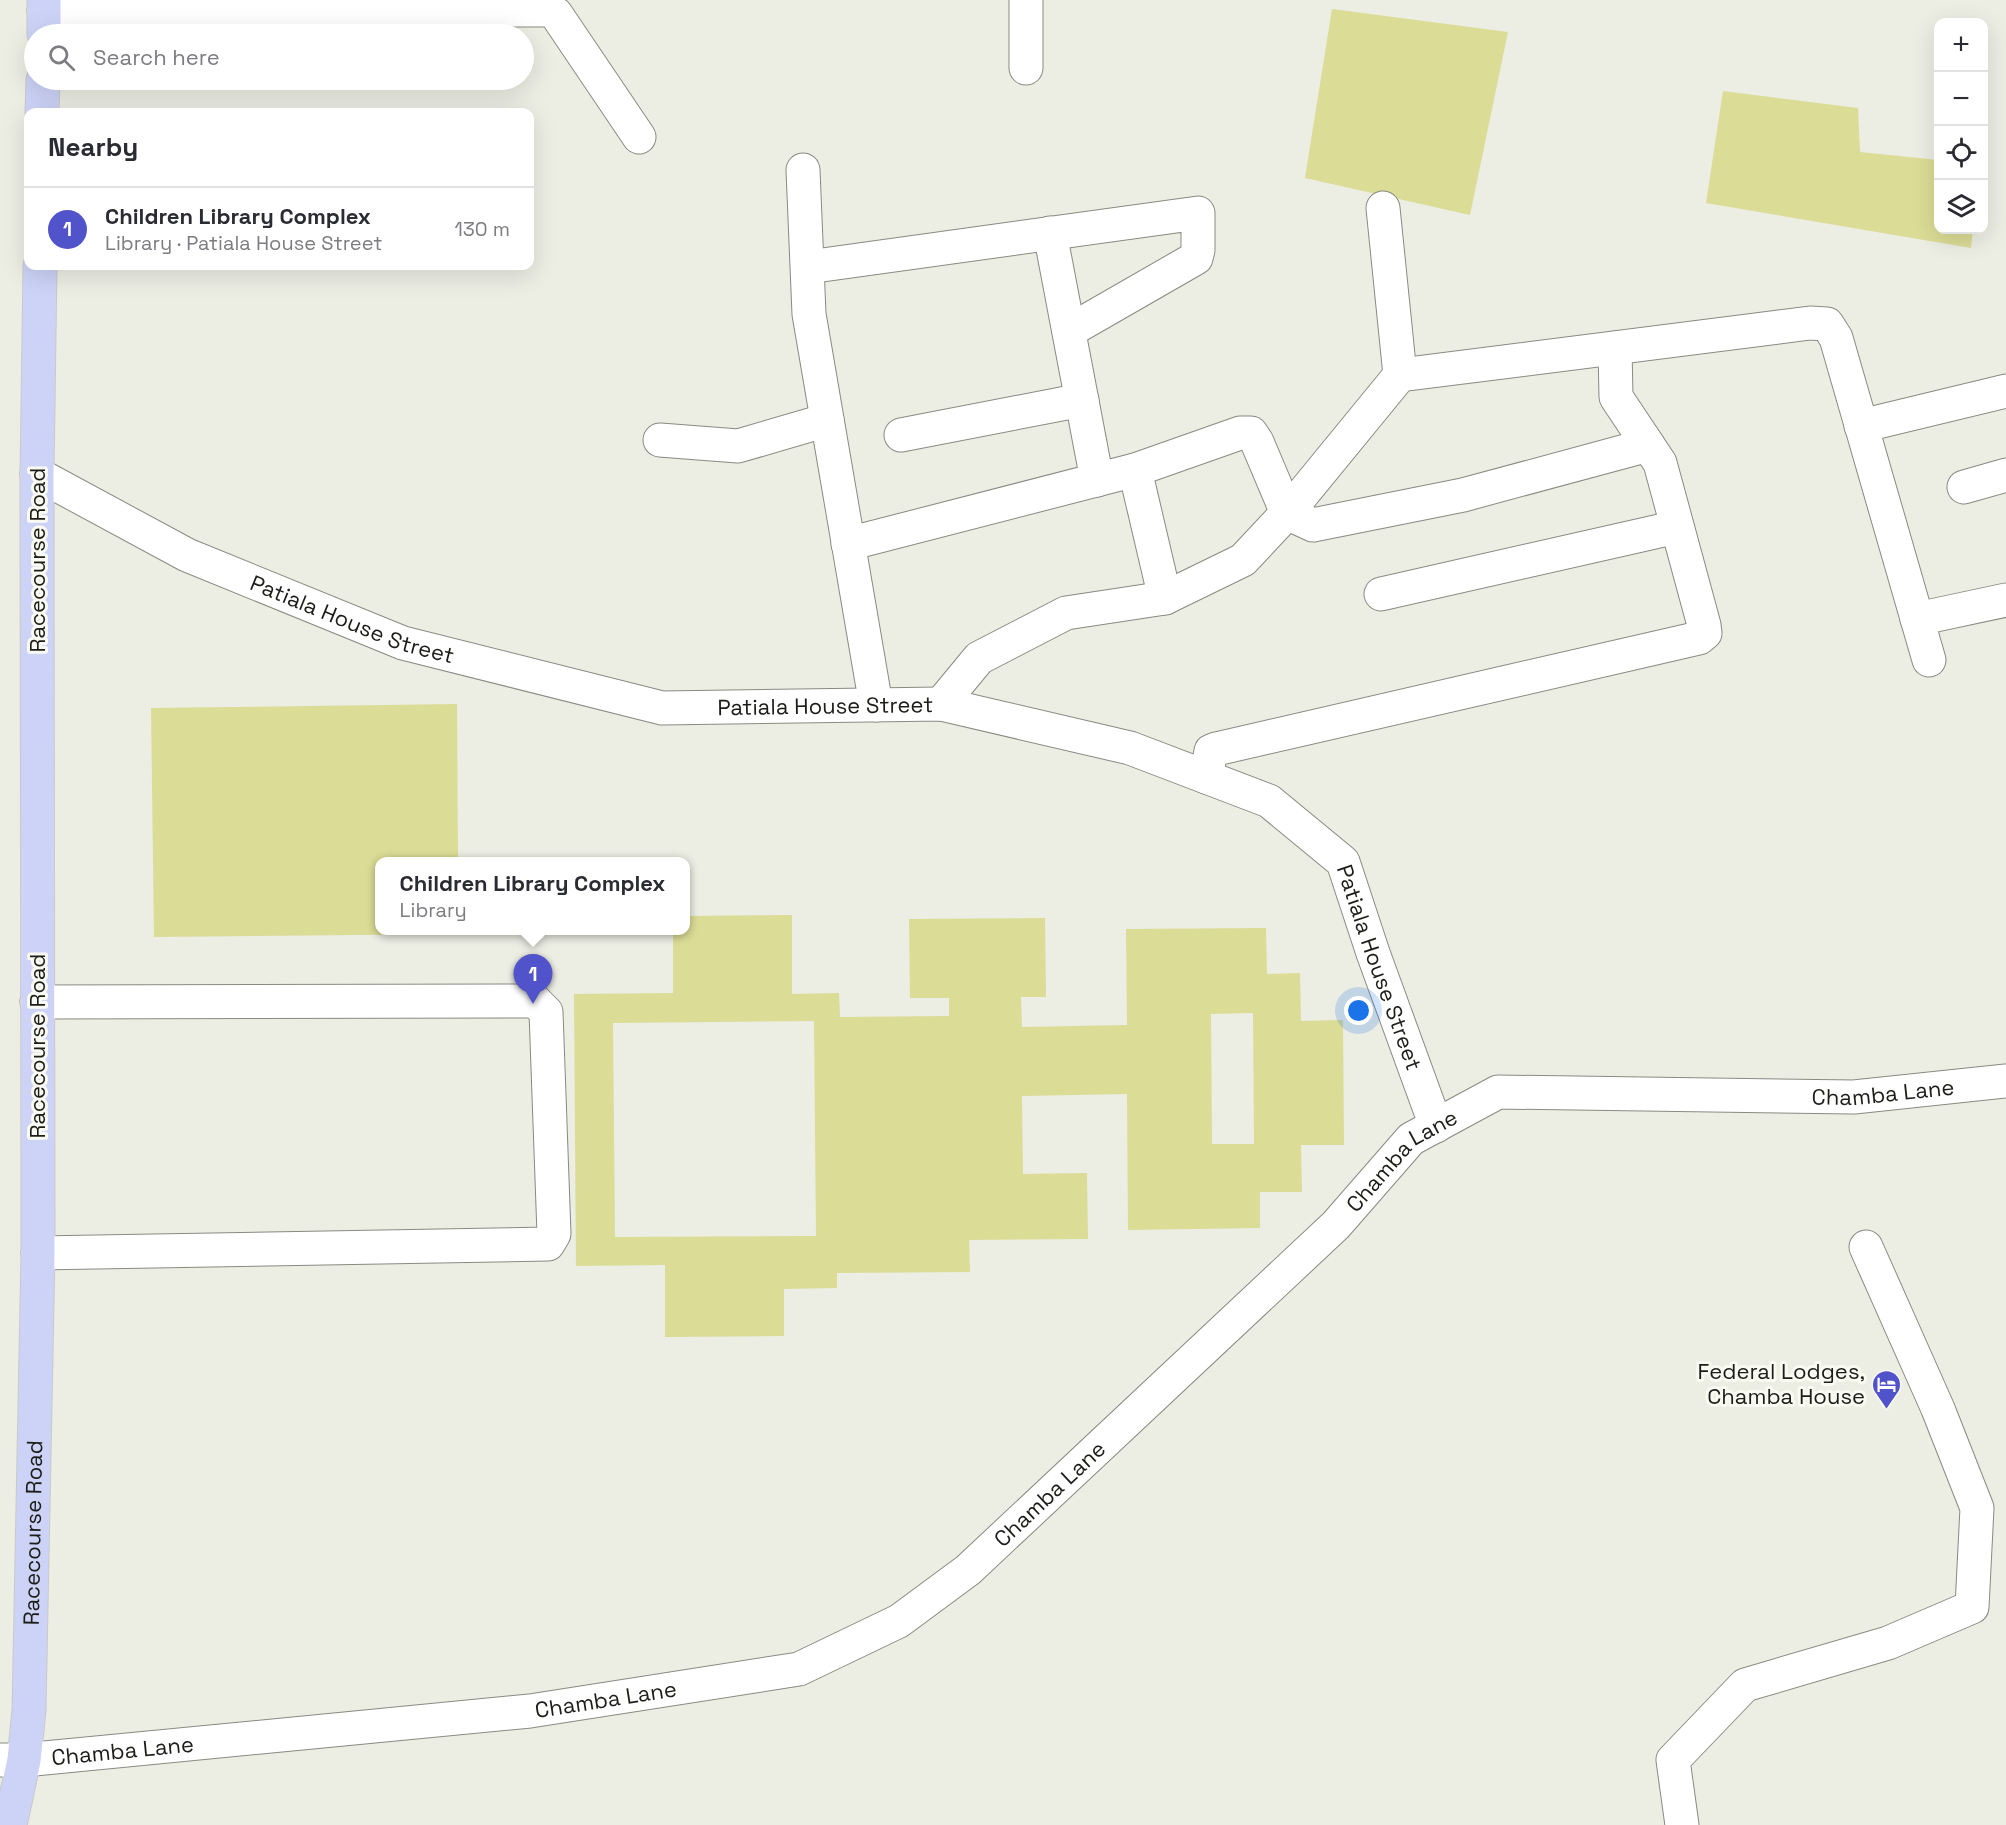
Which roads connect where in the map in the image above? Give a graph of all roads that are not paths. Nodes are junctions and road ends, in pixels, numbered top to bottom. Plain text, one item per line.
1 (1026, 0) edge
2 (44, 15) edge
3 (1026, 68) dead end
4 (43, 90) edge
5 (42, 108) edge
6 (639, 137) dead end
7 (803, 170) dead end
8 (1383, 208) dead end
9 (1050, 232) junction
10 (807, 267) junction
11 (40, 270) edge
12 (1069, 332) junction
13 (1615, 348) junction
14 (1400, 375) junction
15 (2006, 391) edge
16 (1082, 400) junction
17 (827, 420) junction
18 (1861, 426) junction
19 (901, 435) dead end
20 (660, 440) dead end
21 (1648, 445) junction
22 (1135, 470) junction
23 (37, 474) junction
24 (2006, 475) edge
25 (1097, 480) junction
26 (1964, 487) dead end
27 (1287, 513) junction
28 (1677, 526) junction
29 (848, 544) junction
30 (1381, 594) dead end
31 (1165, 598) junction
32 (2006, 600) edge
33 (1917, 619) junction
34 (1929, 660) dead end
35 (941, 704) junction
36 (876, 705) junction
37 (1206, 777) junction
38 (37, 1002) junction
39 (2005, 1083) edge
40 (1436, 1126) junction
41 (1866, 1247) dead end
42 (38, 1252) junction
43 (12, 1760) edge
44 (10, 1825) edge
45 (1682, 1825) edge

1 - 3 street
2 - 6 street
4 - 5 main road
7 - 10 street
8 - 14 street
9 - 10 street
9 - 12 street
9 - 12 street
10 - 17 street
11 - 23 main road, Racecourse Road
12 - 16 street
13 - 14 street
13 - 18 street
13 - 21 street
14 - 27 street
15 - 18 street
16 - 19 street
16 - 25 street
17 - 20 street
17 - 29 street
18 - 33 street
21 - 27 street
21 - 28 street
22 - 25 street
22 - 27 street
22 - 31 street
23 - 36 street, Patiala House Street
23 - 38 main road, Racecourse Road
24 - 26 street
25 - 29 street
27 - 31 street
28 - 30 street
28 - 37 street
29 - 36 street
31 - 35 street
32 - 33 street
33 - 34 street
35 - 36 street, Patiala House Street
35 - 37 street, Patiala House Street
37 - 40 street, Patiala House Street
38 - 42 main road, Racecourse Road
38 - 42 street
39 - 40 street, Chamba Lane
40 - 43 street, Chamba Lane
41 - 45 street
42 - 43 main road, Racecourse Road
43 - 44 main road, Racecourse Road

